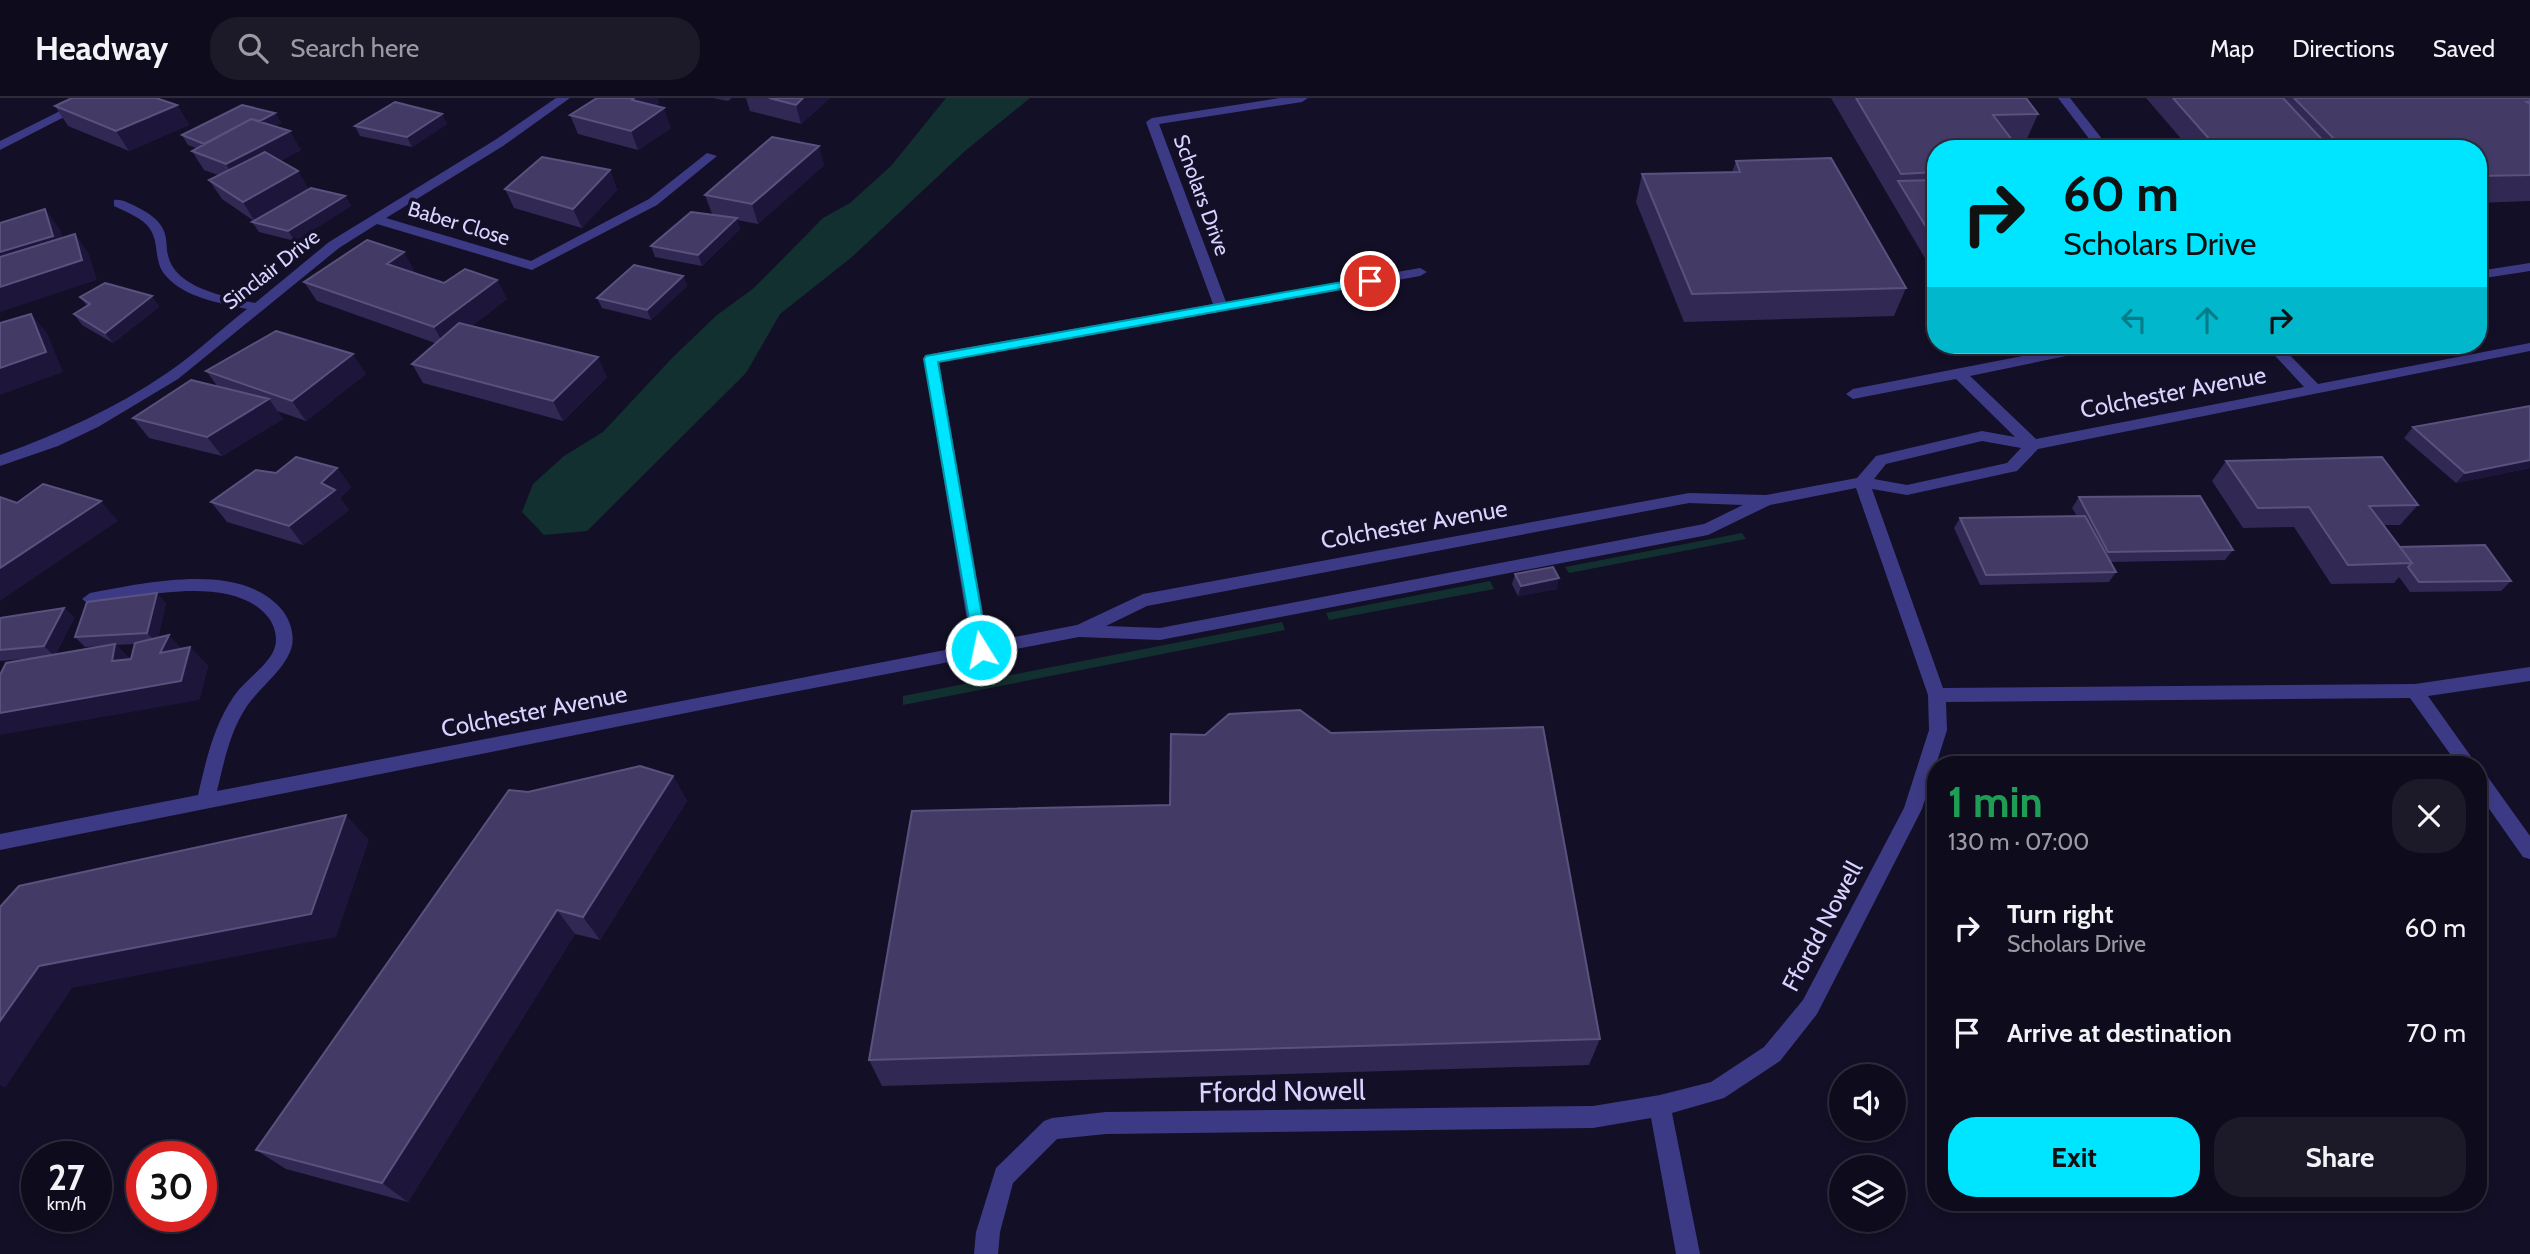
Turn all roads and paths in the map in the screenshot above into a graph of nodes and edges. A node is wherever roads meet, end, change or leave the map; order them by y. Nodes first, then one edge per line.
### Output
1 (96, 98) edge
2 (564, 98) edge
3 (1303, 98) edge
4 (2064, 98) edge
5 (2097, 140) edge
6 (0, 146) edge
7 (711, 156) dead end
8 (118, 203) dead end
9 (374, 219) junction
10 (2530, 268) edge
11 (1420, 272) dead end
12 (2487, 274) edge
13 (256, 307) junction
14 (1221, 307) junction
15 (2530, 346) edge
16 (2055, 354) edge
17 (2281, 354) edge
18 (1959, 373) junction
19 (2314, 388) junction
20 (1853, 394) dead end
21 (2033, 445) junction
22 (0, 461) edge
23 (1862, 482) junction
24 (1766, 500) junction
25 (90, 599) edge
26 (1079, 631) junction
27 (981, 650) junction
28 (2530, 674) edge
29 (2415, 691) junction
30 (1937, 695) junction
31 (1930, 756) edge
32 (2462, 756) edge
33 (1927, 765) edge
34 (2487, 791) edge
35 (206, 800) junction
36 (0, 842) edge
37 (2530, 851) edge
38 (1660, 1107) junction
39 (986, 1254) edge
40 (1688, 1254) edge

1 - 6 street
2 - 9 street, Sinclair Drive
3 - 14 street, Scholars Drive
4 - 5 street
7 - 9 street, Baber Close
8 - 13 street
9 - 13 street, Sinclair Drive
10 - 12 street
11 - 14 street
13 - 22 street, Sinclair Drive
14 - 27 street
15 - 19 street, Colchester Avenue
16 - 18 street
17 - 19 street
18 - 20 street
18 - 21 street
19 - 21 street, Colchester Avenue
21 - 23 street, Colchester Avenue
21 - 23 street, Colchester Avenue
23 - 24 street, Colchester Avenue
23 - 30 street, Ffordd Nowell
24 - 26 street, Colchester Avenue
24 - 26 street, Colchester Avenue
25 - 35 street
26 - 27 street, Colchester Avenue
27 - 35 street, Colchester Avenue
28 - 29 street
29 - 30 street
29 - 32 street
30 - 31 street, Ffordd Nowell
33 - 38 street, Ffordd Nowell
34 - 37 street
35 - 36 street, Colchester Avenue
38 - 39 street, Ffordd Nowell
38 - 40 street

